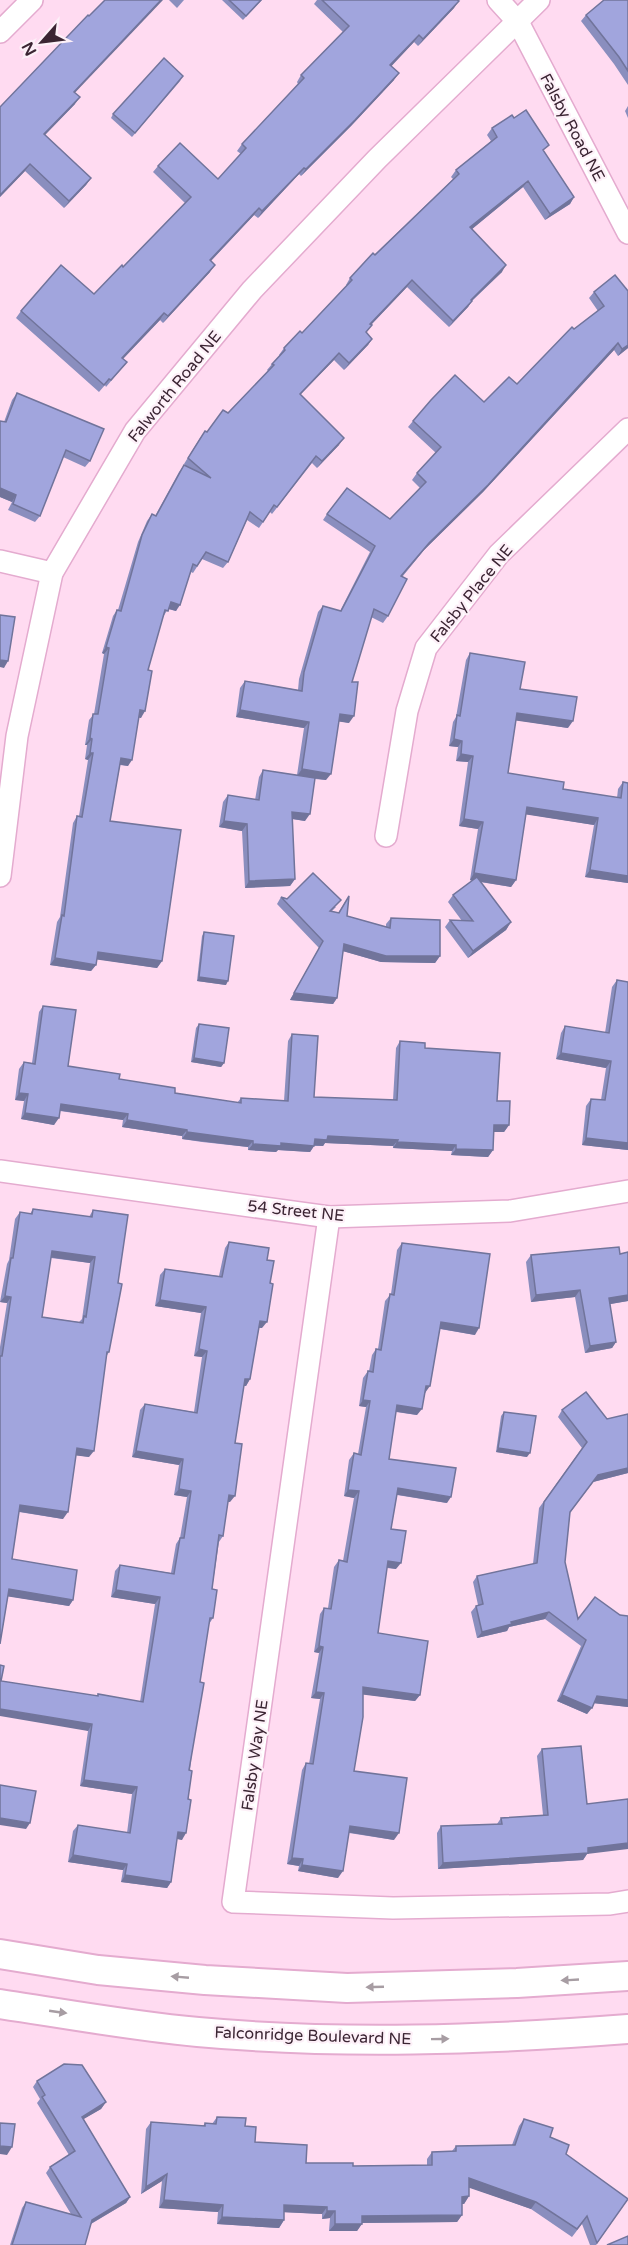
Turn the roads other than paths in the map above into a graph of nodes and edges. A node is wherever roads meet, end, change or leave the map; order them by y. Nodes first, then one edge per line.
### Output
1 (32, 0) edge
2 (498, 0) edge
3 (538, 0) edge
4 (518, 22) junction
5 (0, 32) edge
6 (628, 233) edge
7 (628, 429) edge
8 (0, 561) edge
9 (52, 573) junction
10 (386, 836) dead end
11 (0, 876) edge
12 (0, 1170) edge
13 (628, 1191) edge
14 (329, 1217) junction
15 (628, 1901) edge
16 (0, 1954) edge
17 (628, 1976) edge
18 (0, 2004) edge
19 (628, 2029) edge

1 - 5 street
2 - 4 street, Falsby Road NE
3 - 4 street, Falworth Road NE
4 - 6 street, Falsby Road NE
4 - 9 street, Falworth Road NE
7 - 10 street, Falsby Place NE
8 - 9 street
9 - 11 street, Falworth Road NE
12 - 14 street, 54 Street NE
13 - 14 street, 54 Street NE
14 - 15 street, Falsby Way NE
17 -> 16 main road
18 -> 19 main road, Falconridge Boulevard NE

